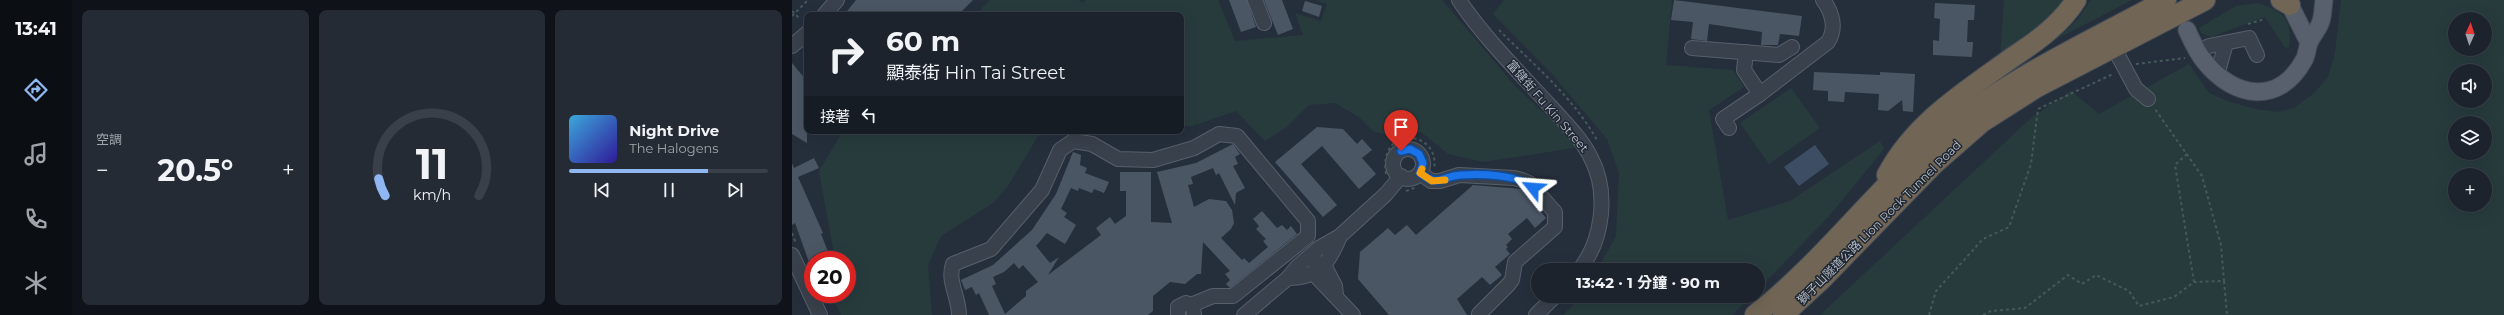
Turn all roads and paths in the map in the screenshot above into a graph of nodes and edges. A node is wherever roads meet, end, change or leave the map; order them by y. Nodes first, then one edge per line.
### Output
1 (808, 0) edge
2 (837, 0) edge
3 (1255, 0) edge
4 (1459, 0) edge
5 (2076, 0) edge
6 (2166, 0) edge
7 (2205, 0) edge
8 (2324, 0) edge
9 (2287, 2) edge
10 (1828, 5) edge
11 (792, 11) edge
12 (827, 12) edge
13 (795, 14) junction
14 (792, 16) edge
15 (799, 18) dead end
16 (1264, 23) dead end
17 (2187, 30) dead end
18 (804, 35) edge
19 (2226, 43) junction
20 (2309, 43) junction
21 (792, 46) edge
22 (1792, 47) dead end
23 (1692, 48) dead end
24 (2114, 48) junction
25 (1746, 52) junction
26 (2192, 55) junction
27 (2257, 55) dead end
28 (2125, 68) junction
29 (2217, 75) junction
30 (1760, 94) junction
31 (2148, 99) joint
32 (1729, 128) dead end
33 (2187, 154) junction
34 (1420, 173) junction
35 (1401, 176) junction
36 (1874, 199) junction
37 (1340, 236) junction
38 (792, 255) edge
39 (1302, 262) junction
40 (1583, 263) edge
41 (1319, 270) junction
42 (1288, 278) junction
43 (2224, 281) junction
44 (2194, 282) junction
45 (1548, 303) edge
46 (1194, 312) edge
47 (820, 315) edge
48 (959, 315) edge
49 (1178, 315) edge
50 (1244, 315) edge
51 (1353, 315) edge
52 (1476, 315) edge
53 (1536, 315) edge
54 (1755, 315) edge
55 (1782, 315) edge
56 (1929, 315) edge
57 (1983, 315) edge
58 (2227, 315) edge

1 - 13 path
2 - 12 street
3 - 16 street
4 - 40 street, 富健街 Fu Kin Street
5 - 36 highway
6 - 36 highway, 獅子山隧道公路 Lion Rock Tunnel Road
7 - 24 highway, 獅子山隧道公路 Lion Rock Tunnel Road
8 - 20 main road
9 - 20 main road
10 - 30 street
11 - 13 path
13 - 14 path
13 - 15 path
17 - 26 main road
18 - 21 street
19 - 26 street
19 - 27 street
19 - 29 street
20 - 29 main road
22 - 25 street
23 - 25 street
24 - 28 street
24 - 55 highway, 獅子山隧道公路 Lion Rock Tunnel Road
25 - 30 street
26 - 28 path
26 - 29 main road
28 - 31 street
28 - 56 path
30 - 32 street
31 - 33 path
33 - 43 path
33 - 44 path
34 - 35 street
34 - 35 street
34 - 52 street
35 - 37 street
36 - 54 highway, 獅子山隧道公路 Lion Rock Tunnel Road
37 - 39 street
37 - 41 street
38 - 47 street
39 - 41 street
39 - 42 street
41 - 42 street
41 - 51 street
42 - 50 street
43 - 44 path
43 - 58 path
44 - 57 path
45 - 53 street
46 - 48 street
46 - 49 street

